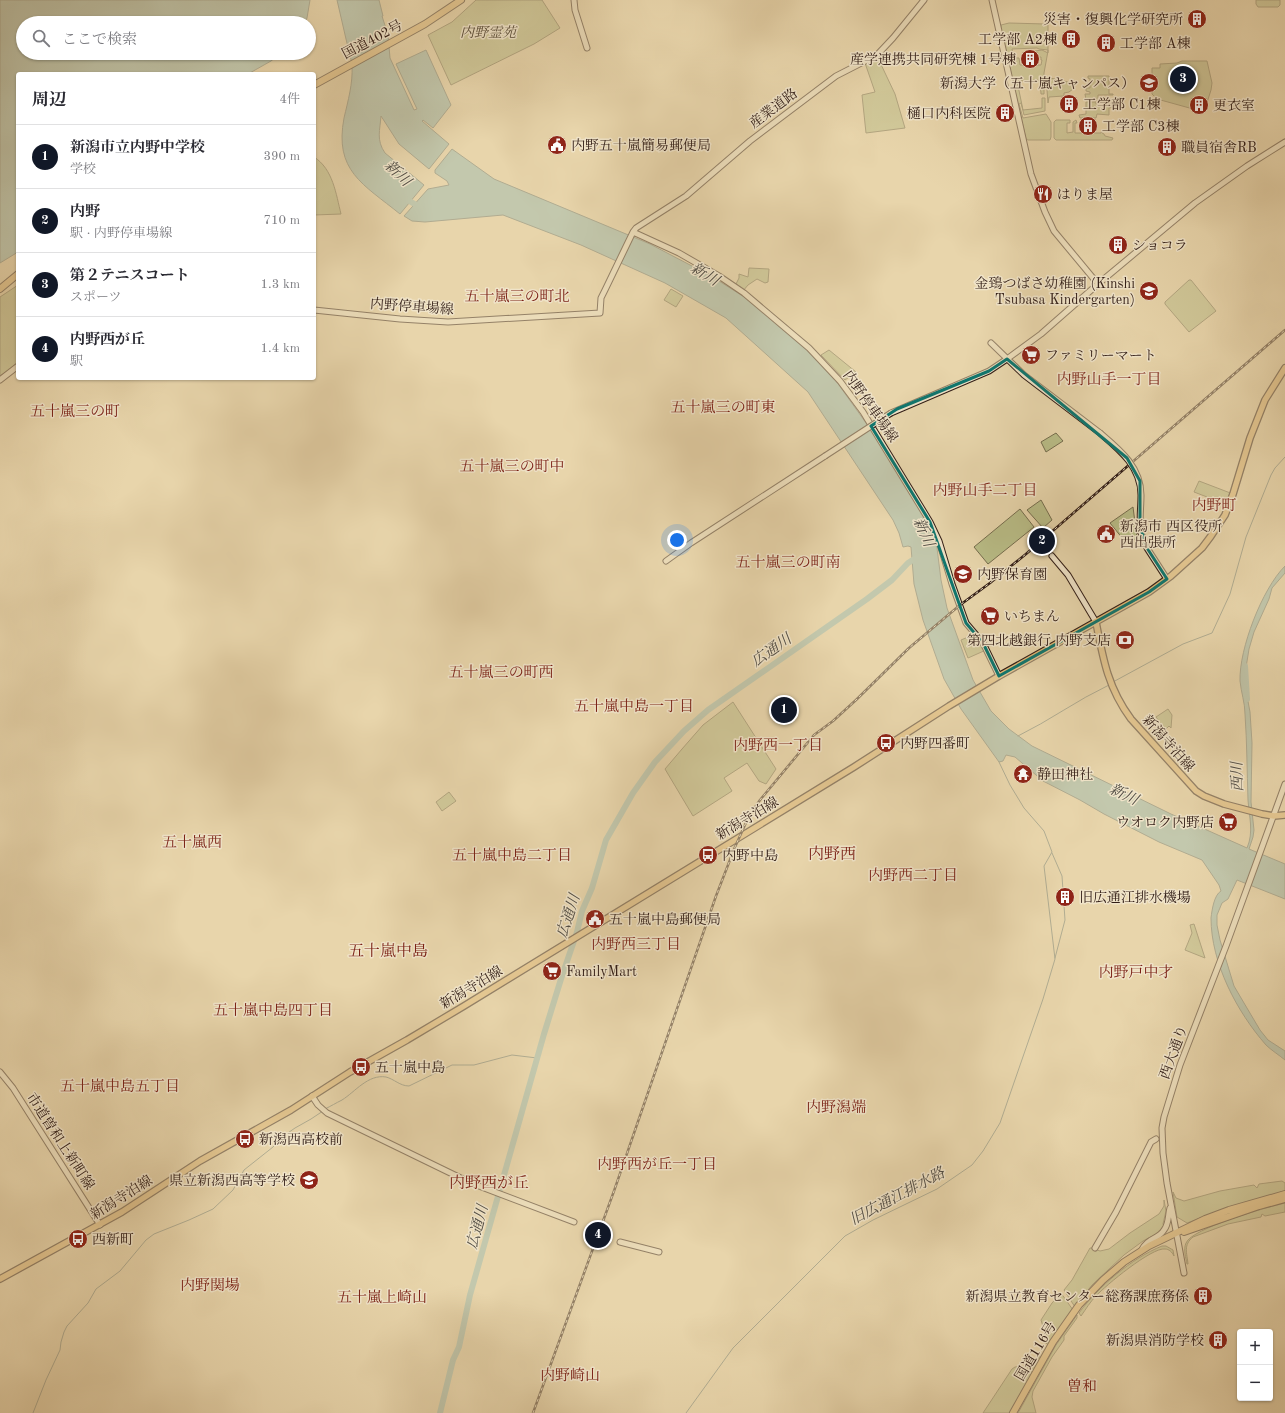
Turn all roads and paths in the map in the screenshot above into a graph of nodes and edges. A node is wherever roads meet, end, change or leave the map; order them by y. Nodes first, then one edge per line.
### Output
1 (461, 0) edge
2 (574, 0) edge
3 (924, 0) edge
4 (992, 0) edge
5 (586, 48) dead end
6 (316, 84) edge
7 (1285, 142) edge
8 (632, 233) junction
9 (16, 276) edge
10 (1098, 284) junction
11 (0, 289) edge
12 (316, 310) edge
13 (992, 343) dead end
14 (1007, 360) junction
15 (16, 368) edge
16 (1285, 368) edge
17 (0, 380) edge
18 (1052, 556) dead end
19 (666, 562) dead end
20 (1167, 579) junction
21 (1096, 622) junction
22 (999, 676) junction
23 (1285, 784) edge
24 (1285, 815) edge
25 (1274, 816) junction
26 (0, 1072) edge
27 (312, 1096) junction
28 (1156, 1139) dead end
29 (1285, 1194) edge
30 (1285, 1199) edge
31 (1171, 1206) junction
32 (1230, 1213) junction
33 (574, 1222) dead end
34 (100, 1224) junction
35 (1176, 1234) junction
36 (620, 1242) dead end
37 (1095, 1248) dead end
38 (1141, 1251) junction
39 (659, 1252) dead end
40 (1184, 1273) dead end
41 (0, 1279) edge
42 (1013, 1413) edge

1 - 6 highway, 国道402号
2 - 5 street
3 - 8 street, 産業道路
4 - 10 street
7 - 10 street
8 - 12 street, 内野停車場線
8 - 22 street, 内野停車場線
9 - 11 highway
10 - 14 street
13 - 14 street
14 - 19 street, bridge
14 - 20 street, bridge
15 - 17 street
16 - 20 main road
18 - 21 street
20 - 21 main road
21 - 22 main road
21 - 25 main road, 新潟寺泊線
22 - 27 main road, 新潟寺泊線
23 - 25 street
24 - 25 main road, 新潟寺泊線
25 - 31 street, 西大通り
26 - 34 street, 市道曽和上新町線
27 - 33 street
27 - 34 main road, 新潟寺泊線
28 - 37 street
29 - 32 highway
30 - 32 highway
31 - 35 street, 西大通り
31 - 38 street
32 - 35 highway, 国道116号
34 - 41 main road, 新潟寺泊線
35 - 38 highway, 国道116号
35 - 40 street, 西大通り
36 - 39 street
38 - 42 highway, 国道116号

